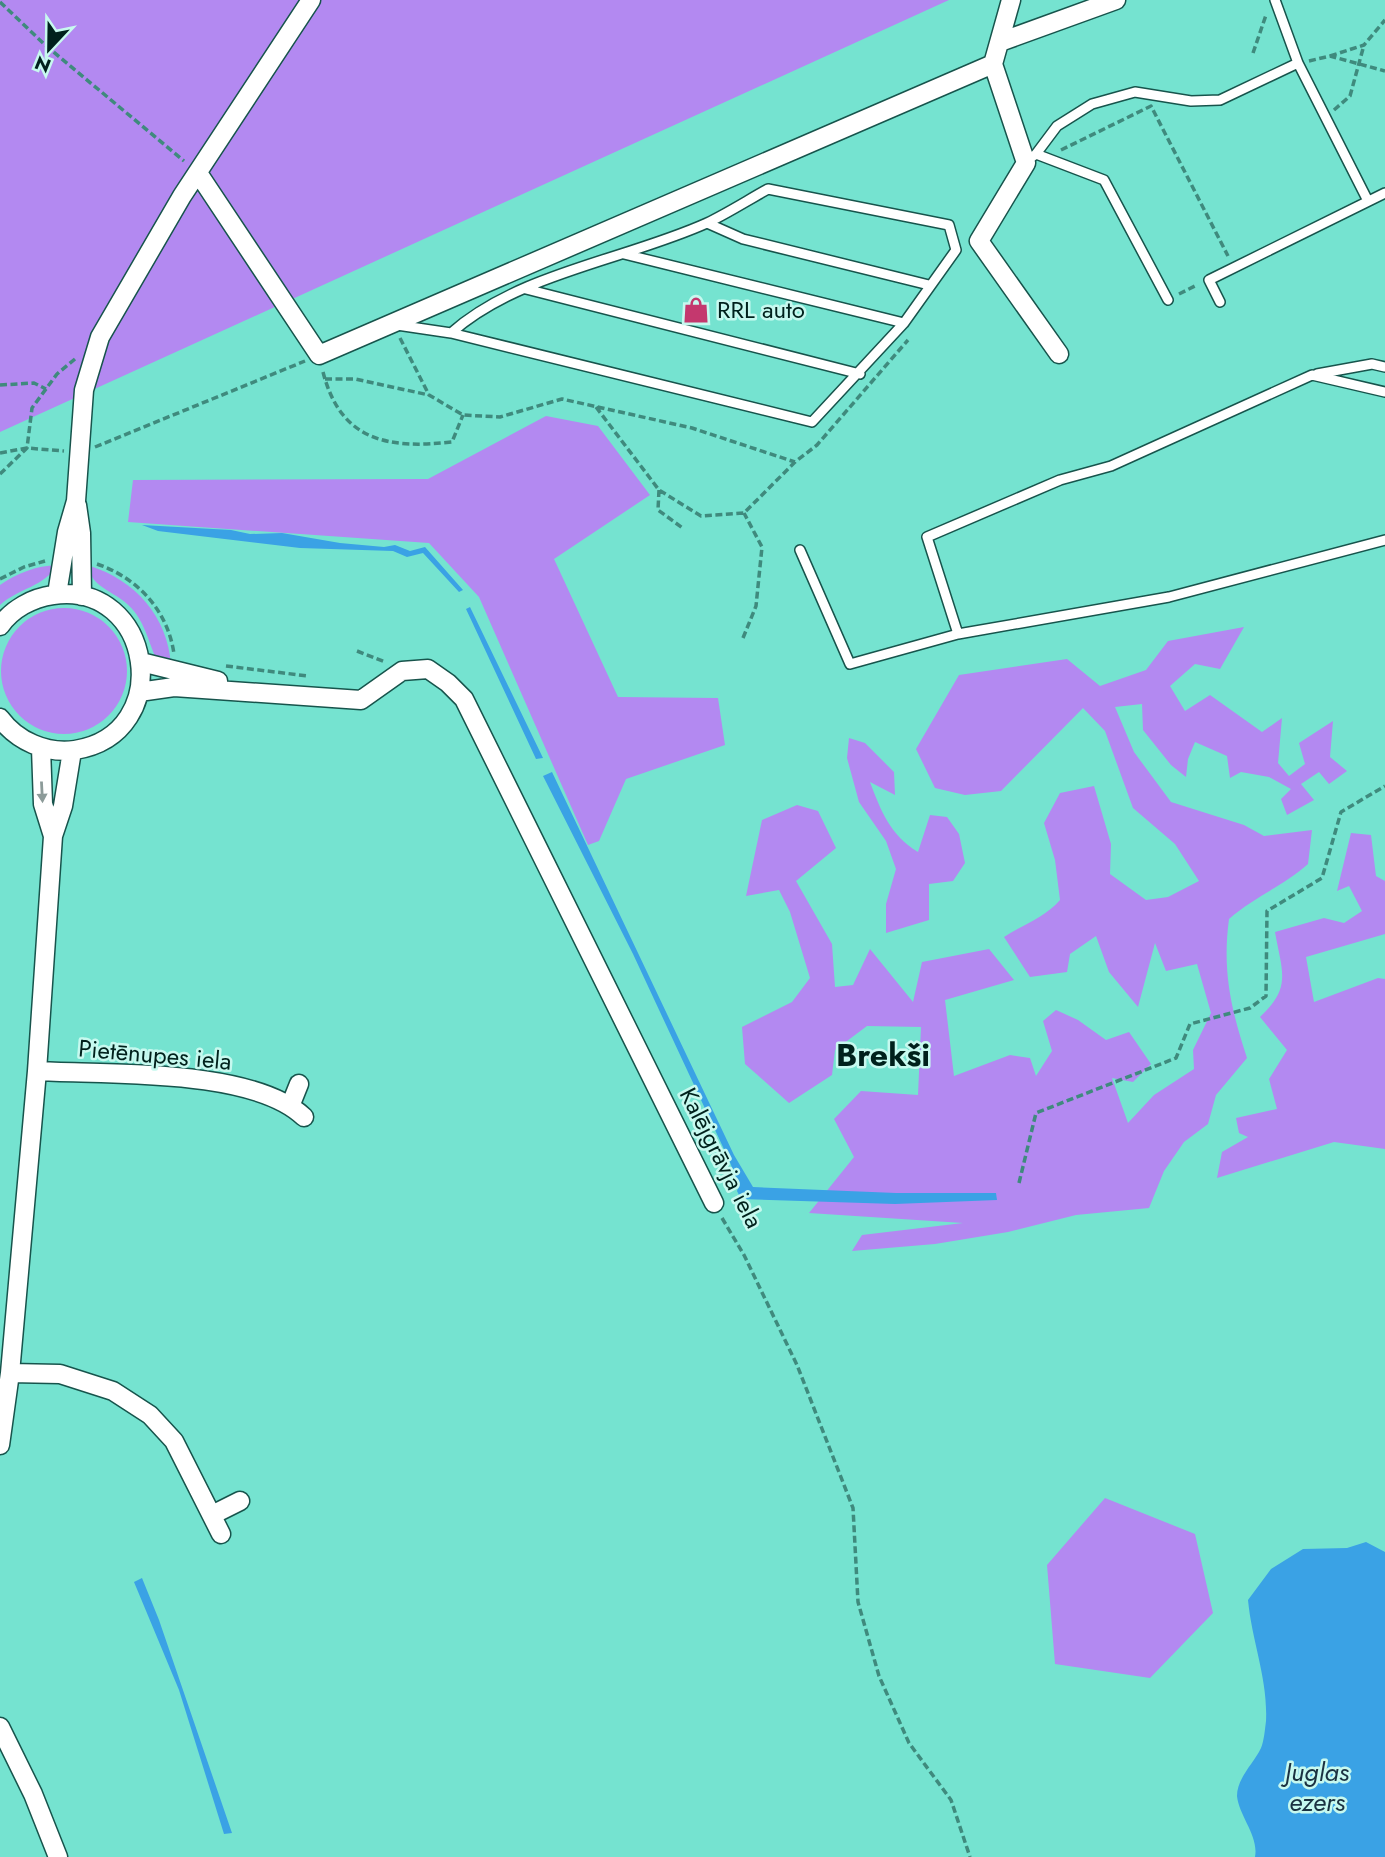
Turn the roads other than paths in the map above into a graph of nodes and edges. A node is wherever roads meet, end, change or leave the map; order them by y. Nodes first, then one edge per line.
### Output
1 (311, 0) edge
2 (1011, 0) edge
3 (1116, 0) edge
4 (1275, 0) edge
5 (1000, 42) junction
6 (1298, 63) junction
7 (993, 64) junction
8 (1031, 158) junction
9 (198, 173) junction
10 (1385, 193) edge
11 (1368, 201) junction
12 (707, 223) junction
13 (622, 254) junction
14 (929, 285) junction
15 (526, 289) junction
16 (1168, 300) road end
17 (1220, 302) dead end
18 (904, 323) junction
19 (394, 325) junction
20 (451, 333) junction
21 (1059, 354) dead end
22 (1385, 367) edge
23 (860, 374) junction
24 (1312, 375) junction
25 (1385, 392) edge
26 (76, 501) junction
27 (1385, 540) edge
28 (800, 550) dead end
29 (57, 594) junction
30 (82, 596) junction
31 (0, 626) edge
32 (958, 634) junction
33 (141, 662) junction
34 (139, 692) junction
35 (262, 692) junction
36 (0, 718) edge
37 (41, 748) junction
38 (72, 751) junction
39 (53, 836) junction
40 (37, 1071) junction
41 (299, 1084) dead end
42 (715, 1203) road end
43 (10, 1373) junction
44 (0, 1445) edge
45 (240, 1501) dead end
46 (214, 1514) junction
47 (221, 1534) dead end
48 (0, 1727) edge
49 (58, 1857) edge

1 - 9 street
2 - 5 street
3 - 5 street
4 - 6 lane
5 - 7 street
6 - 8 lane
6 - 11 lane
7 - 8 street
7 - 19 street
8 - 16 lane
8 - 21 street
9 - 19 street
9 - 26 street
10 - 11 lane
11 - 17 lane
12 - 13 lane
12 - 14 lane
12 - 14 lane
13 - 15 lane
13 - 18 lane
14 - 18 lane
15 - 20 lane
15 - 23 lane
18 - 23 lane
19 - 20 lane
20 - 23 lane
22 - 24 lane
24 - 25 lane
24 - 32 lane
26 - 29 street
26 - 30 street
27 - 32 lane
28 - 32 lane
29 - 30 street
29 - 31 street
30 - 33 street
33 - 34 street
33 - 35 street
34 - 35 street
34 - 38 street
35 - 42 street, Kalējgrāvja iela
36 - 37 street
37 - 38 street
37 -> 39 street
38 - 39 street
39 - 40 street
40 - 41 street, Pietēnupes iela
40 - 43 street
43 - 44 street
43 - 46 street
45 - 46 street
46 - 47 street
48 - 49 street

